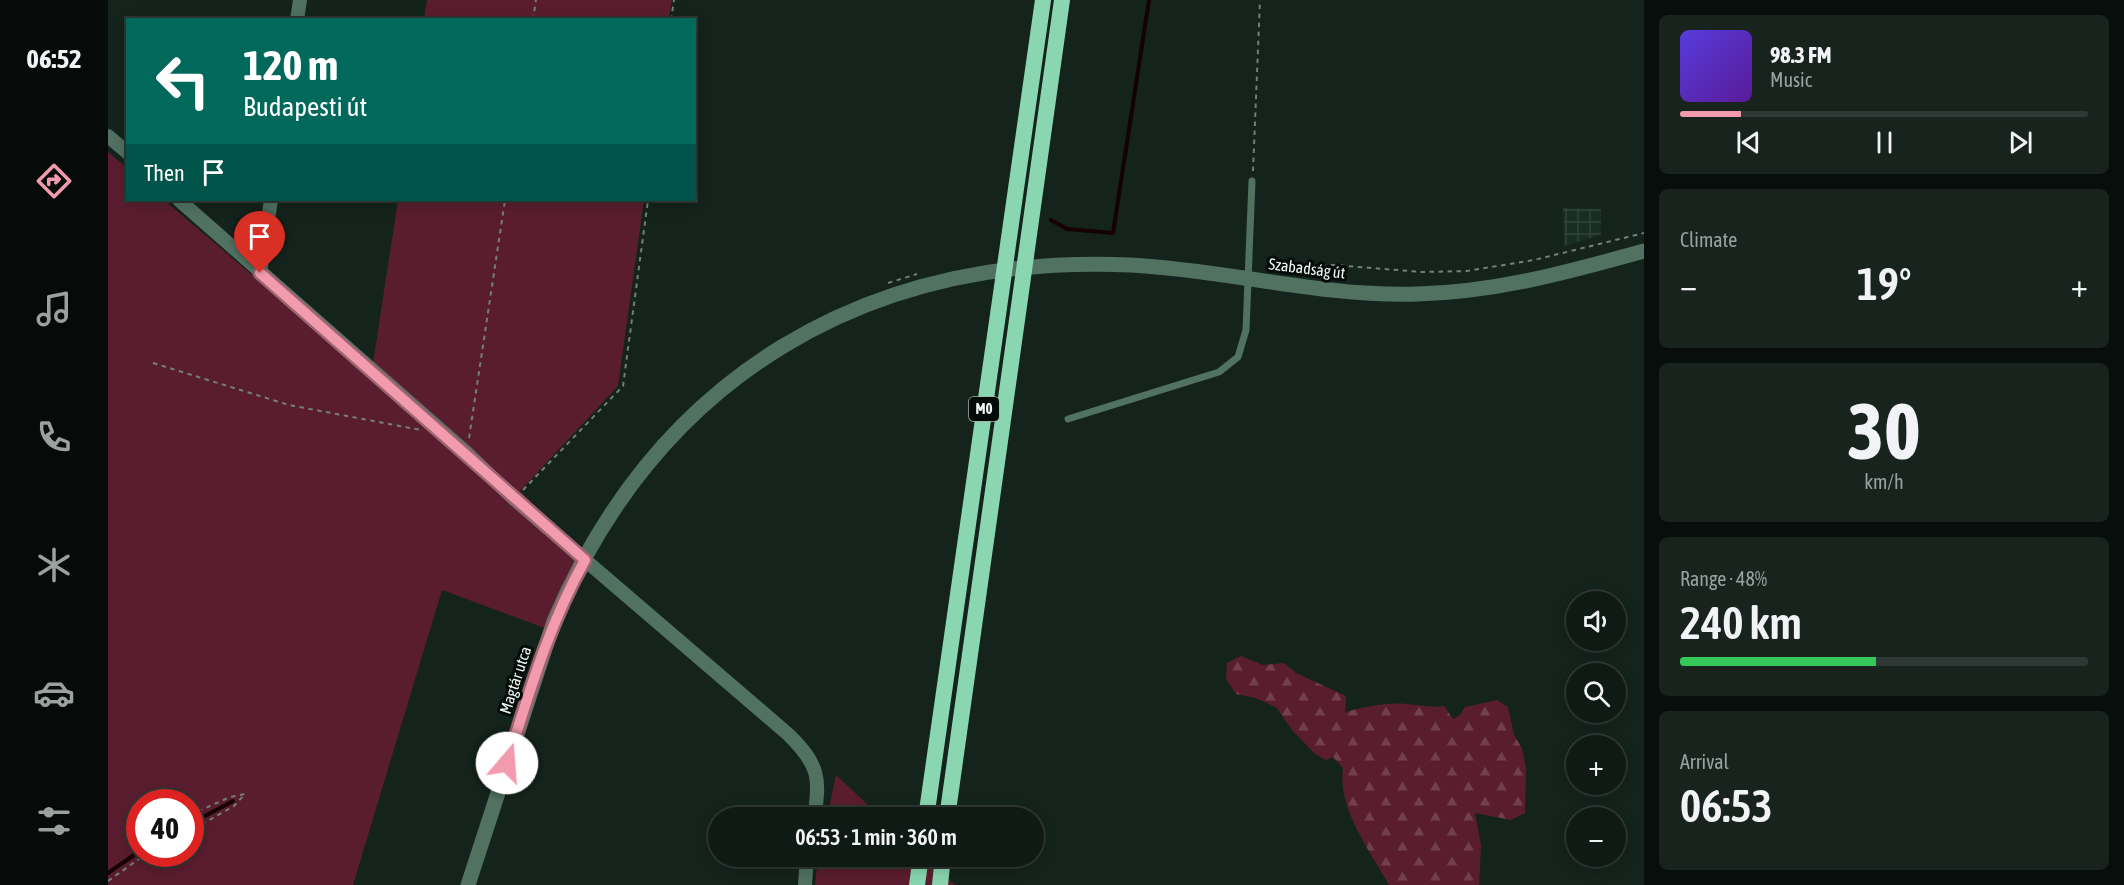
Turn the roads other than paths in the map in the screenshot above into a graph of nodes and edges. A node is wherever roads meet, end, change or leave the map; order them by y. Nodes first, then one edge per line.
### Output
1 (300, 0) edge
2 (1043, 0) edge
3 (1062, 0) edge
4 (297, 18) edge
5 (108, 136) edge
6 (126, 151) edge
7 (1252, 181) road end
8 (180, 201) edge
9 (271, 201) edge
10 (1644, 251) edge
11 (260, 273) junction
12 (962, 276) joint
13 (1246, 279) junction
14 (1068, 419) dead end
15 (585, 560) junction
16 (815, 807) edge
17 (928, 807) edge
18 (949, 807) edge
19 (806, 867) edge
20 (919, 867) edge
21 (942, 867) edge
22 (468, 885) edge
23 (805, 885) edge
24 (916, 885) edge
25 (940, 885) edge

1 - 4 street
2 - 17 highway, M0
3 - 18 highway, M0
5 - 6 street
7 - 13 lane
8 - 11 street
9 - 11 street
10 - 13 street, Szabadság út
11 - 15 street
12 - 13 street, Szabadság út
12 - 15 street, Magtár utca
13 - 14 lane
15 - 16 street
15 - 22 street, Magtár utca
19 - 23 street
20 - 24 highway
21 - 25 highway

